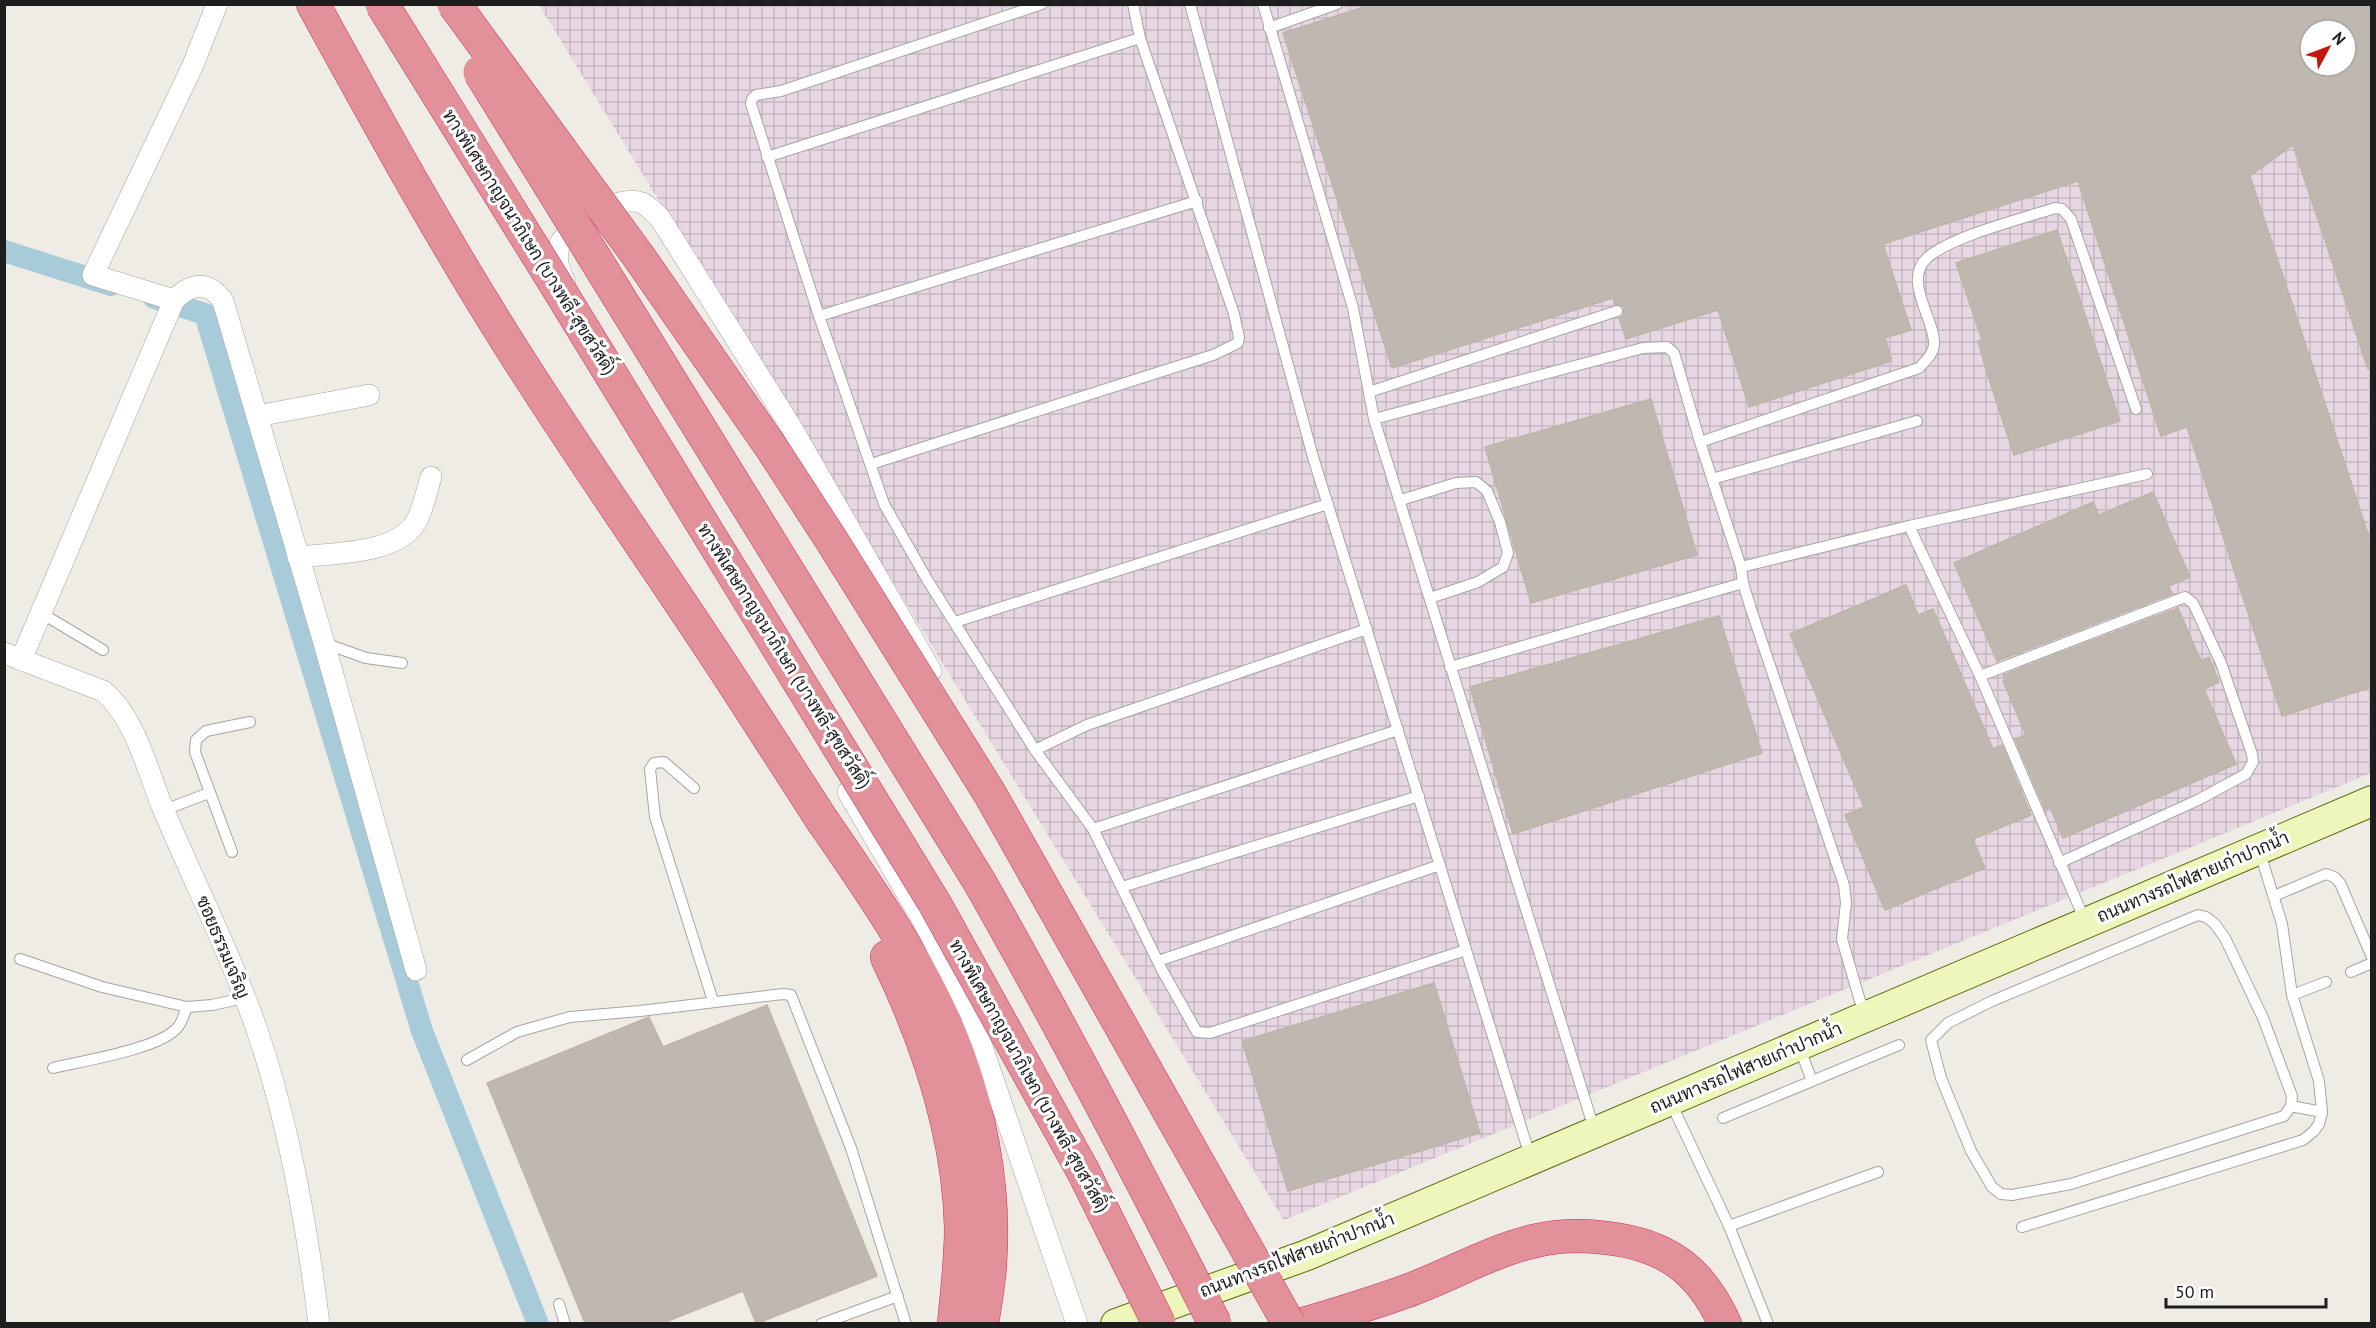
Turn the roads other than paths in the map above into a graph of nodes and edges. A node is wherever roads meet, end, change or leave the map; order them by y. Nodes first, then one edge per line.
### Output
1 (217, 4) edge
2 (313, 4) edge
3 (382, 4) edge
4 (438, 4) edge
5 (454, 4) edge
6 (1042, 4) edge
7 (1133, 4) edge
8 (1190, 4) edge
9 (1263, 4) edge
10 (1337, 4) edge
11 (1269, 28) junction
12 (1140, 38) junction
13 (767, 157) junction
14 (1197, 201) junction
15 (173, 303) junction
16 (1617, 311) dead end
17 (819, 316) junction
18 (1369, 392) junction
19 (369, 394) dead end
20 (2136, 409) dead end
21 (257, 416) junction
22 (1374, 419) junction
23 (1917, 421) dead end
24 (1700, 442) junction
25 (871, 464) junction
26 (2147, 474) dead end
27 (431, 477) dead end
28 (1712, 479) junction
29 (1401, 500) junction
30 (1328, 504) junction
31 (1909, 526) junction
32 (298, 557) junction
33 (1741, 567) junction
34 (1743, 583) junction
35 (1430, 598) junction
36 (41, 613) junction
37 (955, 622) junction
38 (1367, 629) junction
39 (324, 643) junction
40 (103, 650) dead end
41 (13, 656) edge
42 (402, 663) dead end
43 (1450, 667) junction
44 (1980, 676) junction
45 (250, 722) dead end
46 (1398, 730) junction
47 (1035, 750) junction
48 (694, 788) dead end
49 (209, 793) junction
50 (1419, 796) junction
51 (2372, 801) edge
52 (812, 804) junction
53 (164, 810) junction
54 (1093, 829) junction
55 (2258, 850) junction
56 (232, 852) dead end
57 (2059, 863) junction
58 (1440, 864) junction
59 (1122, 887) junction
60 (2274, 896) junction
61 (2086, 923) junction
62 (1466, 950) junction
63 (2372, 957) edge
64 (20, 959) dead end
65 (1158, 961) junction
66 (2372, 963) edge
67 (416, 970) dead end
68 (2351, 972) dead end
69 (2326, 982) dead end
70 (2292, 994) junction
71 (244, 998) junction
72 (713, 1001) junction
73 (187, 1007) junction
74 (1868, 1016) junction
75 (1799, 1045) junction
76 (1899, 1045) dead end
77 (467, 1060) dead end
78 (53, 1068) dead end
79 (1812, 1081) junction
80 (1670, 1100) junction
81 (2291, 1106) junction
82 (2322, 1112) junction
83 (1723, 1118) dead end
84 (1595, 1132) junction
85 (1532, 1159) junction
86 (1878, 1172) dead end
87 (1729, 1226) junction
88 (2022, 1227) dead end
89 (1270, 1268) junction
90 (898, 1296) junction
91 (559, 1304) dead end
92 (319, 1323) edge
93 (565, 1323) edge
94 (821, 1323) edge
95 (906, 1323) edge
96 (954, 1323) edge
97 (982, 1323) edge
98 (1077, 1323) edge
99 (1116, 1323) edge
100 (1160, 1323) edge
101 (1215, 1323) edge
102 (1289, 1323) edge
103 (1304, 1323) edge
104 (1725, 1323) edge
105 (1768, 1323) edge

1 - 15 street
2 - 52 highway
3 - 100 highway, ทางพิเศษกาญจนาภิเษก (บางพลี-สุขสวัสดิ์), bridge
4 - 101 highway, bridge
5 - 102 highway, bridge
6 - 13 lane
7 - 12 lane
8 - 30 lane
9 - 11 lane
10 - 11 lane
11 - 18 lane
12 - 13 lane
12 - 14 lane
13 - 17 lane
14 - 17 lane
14 - 25 lane
15 - 21 street
15 - 36 street
16 - 18 lane
17 - 25 lane
18 - 22 lane
19 - 21 street
20 - 24 lane
21 - 32 street
22 - 24 lane
22 - 29 lane
23 - 28 lane
24 - 28 lane
25 - 37 lane
26 - 31 lane
27 - 32 street
28 - 33 lane
29 - 35 lane
29 - 35 lane
30 - 37 lane
30 - 38 lane
31 - 33 lane
31 - 44 lane
32 - 39 street
33 - 34 lane
34 - 43 lane
34 - 74 lane
35 - 43 lane
36 - 40 lane
36 - 41 street
37 - 47 lane
38 - 46 lane
38 - 47 lane
39 - 42 lane
39 - 67 street
41 - 53 street, ซอยธรรมเจริญ
43 - 84 lane
44 - 57 lane
44 - 57 lane
45 - 49 lane
46 - 50 lane
46 - 54 lane
47 - 54 lane
48 - 72 lane
49 - 53 lane
49 - 56 lane
50 - 58 lane
50 - 59 lane
51 - 55 main road, ถนนทางรถไฟสายเก่าปากน้ำ
52 - 96 highway
52 - 97 highway
53 - 71 street, ซอยธรรมเจริญ
54 - 59 lane
55 - 60 lane
55 - 61 main road, ถนนทางรถไฟสายเก่าปากน้ำ
57 - 61 lane
58 - 62 lane
58 - 65 lane
59 - 65 lane
60 - 63 lane
60 - 70 lane
61 - 74 main road, ถนนทางรถไฟสายเก่าปากน้ำ
62 - 65 lane
62 - 85 lane
64 - 73 lane
66 - 68 lane
69 - 70 lane
70 - 82 lane
71 - 73 lane
71 - 92 street, ซอยธรรมเจริญ
72 - 77 lane
72 - 90 lane
73 - 78 lane
74 - 75 main road, ถนนทางรถไฟสายเก่าปากน้ำ
75 - 79 lane
75 - 80 main road, ถนนทางรถไฟสายเก่าปากน้ำ
76 - 79 lane
79 - 83 lane
80 - 84 main road, ถนนทางรถไฟสายเก่าปากน้ำ
80 - 87 lane
81 - 81 lane
81 - 82 lane
82 - 88 lane
84 - 85 main road, ถนนทางรถไฟสายเก่าปากน้ำ
85 - 89 main road, ถนนทางรถไฟสายเก่าปากน้ำ
86 - 87 lane
87 - 105 lane
89 - 98 street
89 - 99 main road, ถนนทางรถไฟสายเก่าปากน้ำ
90 - 94 lane
90 - 95 lane
91 - 93 lane
103 - 104 highway

